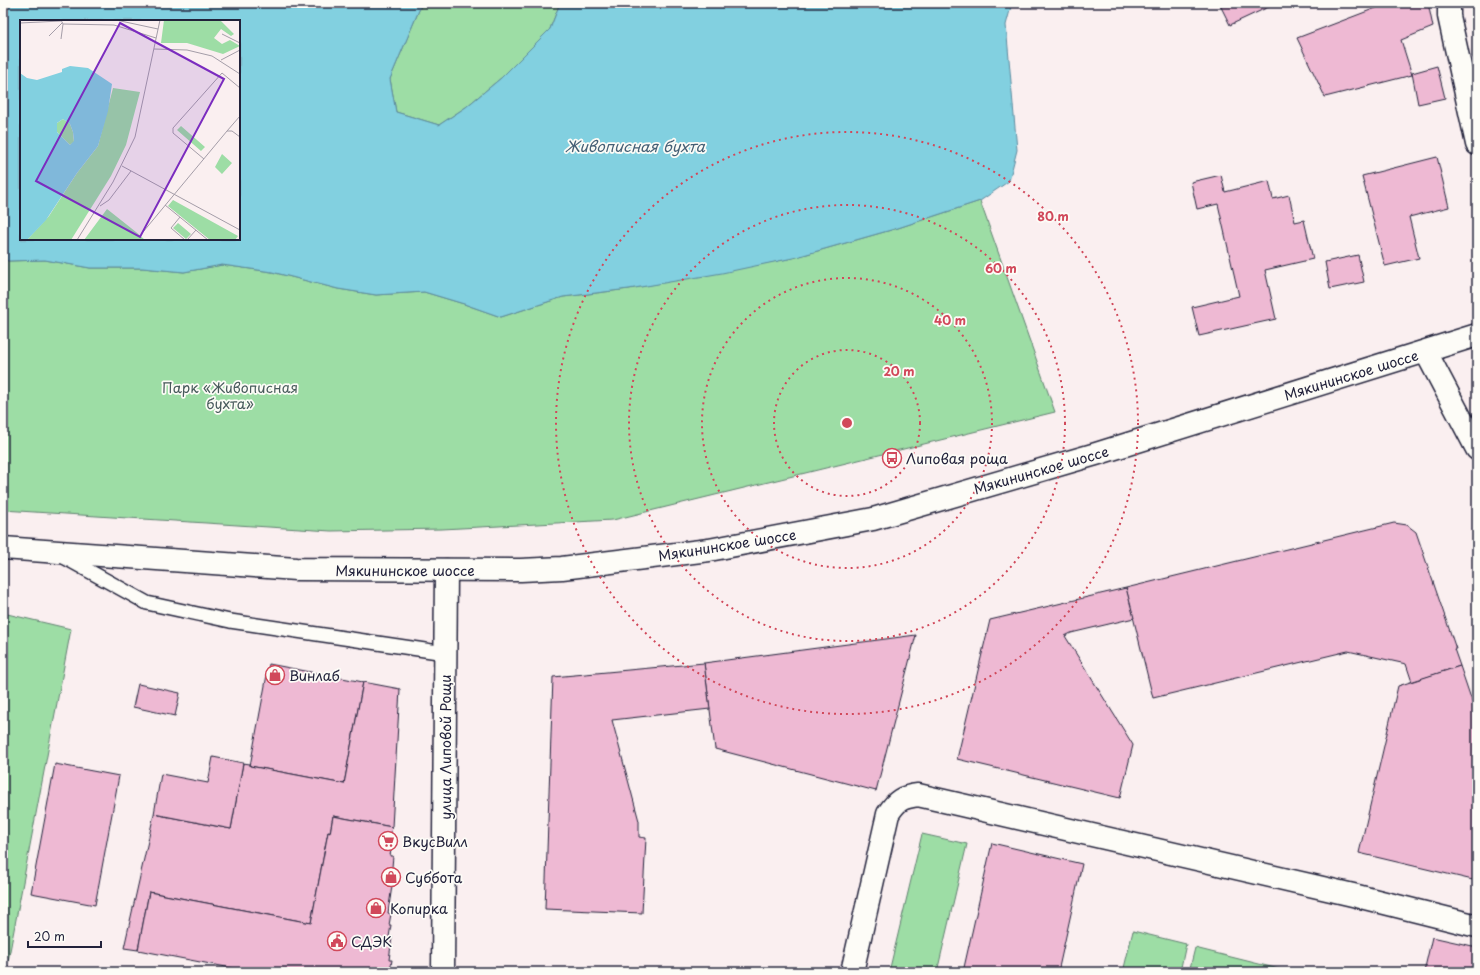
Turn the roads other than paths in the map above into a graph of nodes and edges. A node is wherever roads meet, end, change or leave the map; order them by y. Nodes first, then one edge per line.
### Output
1 (1449, 3) edge
2 (1477, 144) edge
3 (1477, 336) edge
4 (1426, 352) junction
5 (1477, 449) edge
6 (3, 548) edge
7 (53, 551) junction
8 (446, 570) junction
9 (445, 653) junction
10 (1477, 926) edge
11 (443, 972) edge
12 (852, 972) edge

1 - 2 street
3 - 4 street, Мякининское шоссе
4 - 5 street
4 - 8 street, Мякининское шоссе
6 - 7 street, Мякининское шоссе
7 - 8 street, Мякининское шоссе
7 - 9 lane
8 - 9 street, улица Липовой Рощи
9 - 11 street, улица Липовой Рощи
10 - 12 street

